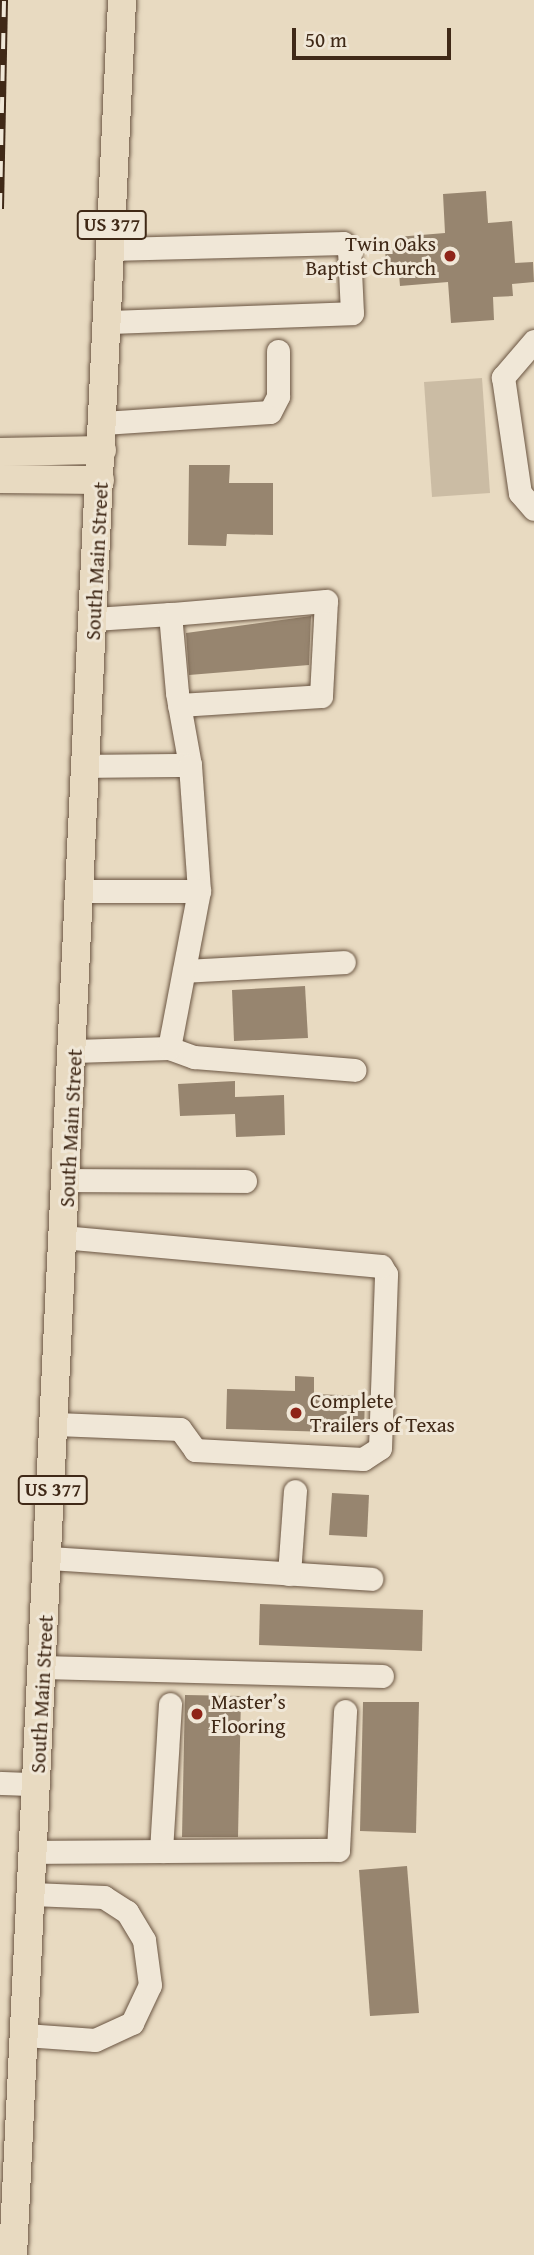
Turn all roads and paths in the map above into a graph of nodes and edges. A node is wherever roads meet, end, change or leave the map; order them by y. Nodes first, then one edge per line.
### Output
1 (122, 0) edge
2 (111, 249) junction
3 (108, 322) junction
4 (534, 341) edge
5 (278, 351) dead end
6 (102, 436) junction
7 (0, 452) edge
8 (0, 479) edge
9 (100, 480) junction
10 (534, 509) edge
11 (170, 614) junction
12 (94, 619) junction
13 (179, 705) junction
14 (190, 765) junction
15 (87, 766) junction
16 (82, 891) junction
17 (199, 891) junction
18 (344, 962) dead end
19 (184, 971) junction
20 (169, 1048) junction
21 (74, 1051) junction
22 (354, 1070) dead end
23 (68, 1180) junction
24 (244, 1181) dead end
25 (65, 1237) junction
26 (56, 1424) junction
27 (295, 1491) dead end
28 (49, 1558) junction
29 (289, 1574) junction
30 (371, 1579) dead end
31 (44, 1667) junction
32 (382, 1676) dead end
33 (170, 1704) dead end
34 (345, 1711) dead end
35 (0, 1783) edge
36 (38, 1784) junction
37 (161, 1851) junction
38 (34, 1852) junction
39 (32, 1894) junction
40 (25, 2035) junction
41 (13, 2255) edge

1 - 2 main road, South Main Street / US 377
2 - 3 main road, South Main Street / US 377
2 - 3 lane
3 - 6 main road, South Main Street / US 377
4 - 10 lane
5 - 6 lane
6 - 7 main road
6 - 9 main road, South Main Street / US 377
8 - 9 main road
9 - 12 main road, South Main Street / US 377
11 - 12 lane
11 - 13 lane
11 - 13 lane
12 - 15 main road, South Main Street / US 377
13 - 14 lane
14 - 15 lane
14 - 17 lane
15 - 16 main road, South Main Street / US 377
16 - 17 lane
16 - 21 main road, South Main Street / US 377
17 - 19 lane
18 - 19 lane
19 - 20 lane
20 - 21 lane
20 - 22 lane
21 - 23 main road, South Main Street / US 377
23 - 24 lane
23 - 25 main road, South Main Street / US 377
25 - 26 main road, South Main Street / US 377
25 - 26 lane
26 - 28 main road, South Main Street / US 377
27 - 29 lane
28 - 29 lane
28 - 31 main road, South Main Street / US 377
29 - 30 lane
31 - 32 lane
31 - 36 main road, South Main Street / US 377
33 - 37 lane
34 - 37 lane
35 - 36 lane
36 - 38 main road, South Main Street / US 377
37 - 38 lane
38 - 39 main road, South Main Street / US 377
39 - 40 main road, South Main Street / US 377
39 - 40 lane
40 - 41 main road, South Main Street / US 377

